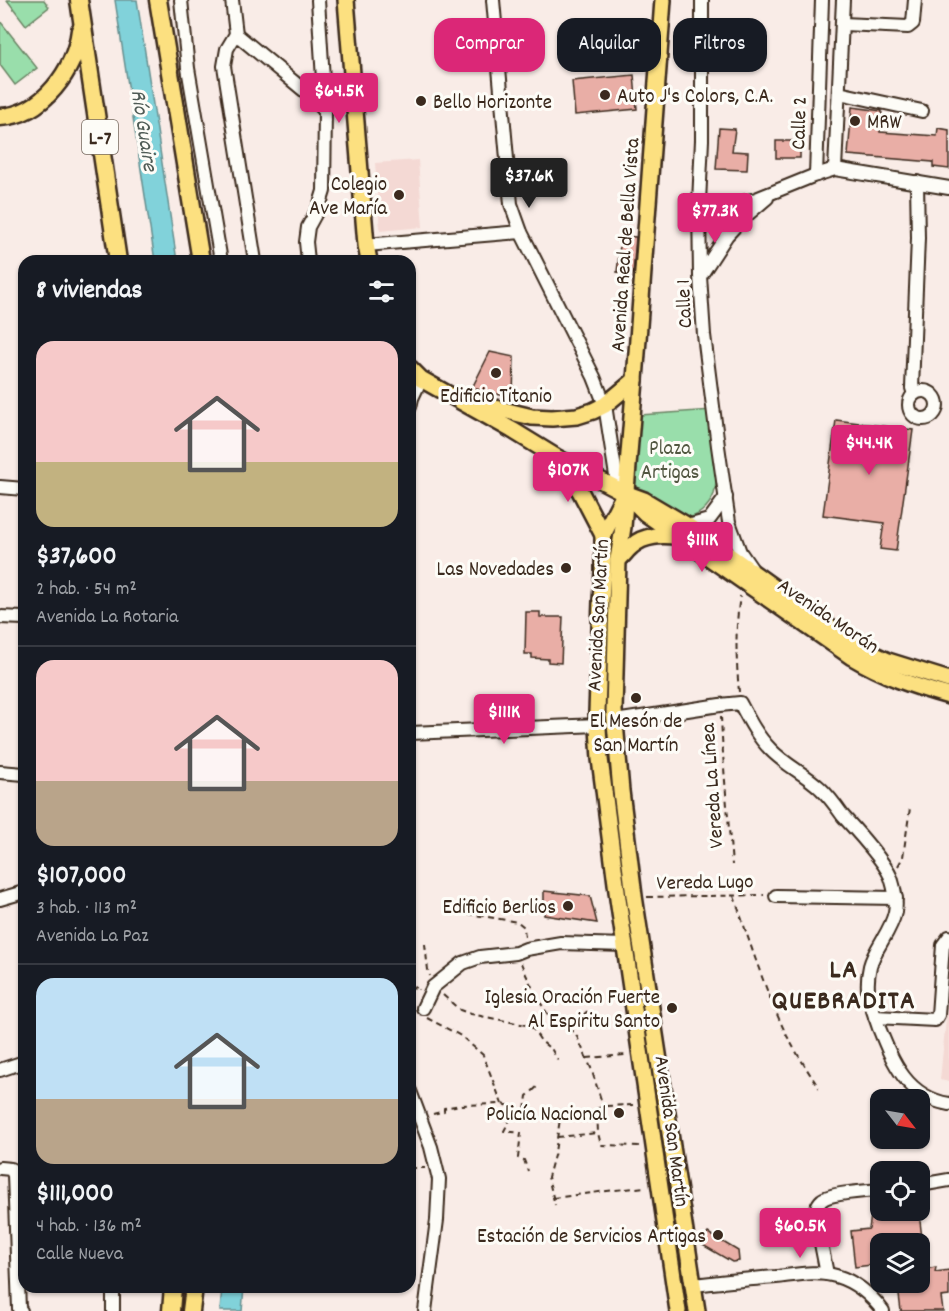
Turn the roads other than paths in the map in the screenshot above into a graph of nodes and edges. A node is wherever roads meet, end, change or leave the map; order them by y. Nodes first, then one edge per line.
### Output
1 (158, 0) edge
2 (181, 0) edge
3 (232, 0) edge
4 (318, 0) edge
5 (346, 0) edge
6 (493, 0) edge
7 (663, 0) edge
8 (702, 0) edge
9 (822, 0) edge
10 (843, 0) edge
11 (915, 0) edge
12 (80, 7) edge
13 (843, 24) junction
14 (236, 34) junction
15 (839, 93) junction
16 (325, 111) junction
17 (922, 111) dead end
18 (0, 117) edge
19 (835, 169) junction
20 (814, 175) junction
21 (917, 183) junction
22 (949, 188) edge
23 (699, 212) junction
24 (521, 232) junction
25 (366, 245) junction
26 (117, 255) edge
27 (200, 255) edge
28 (220, 255) edge
29 (254, 255) edge
30 (307, 255) edge
31 (368, 255) edge
32 (700, 276) junction
33 (416, 374) edge
34 (421, 379) junction
35 (635, 381) junction
36 (416, 390) edge
37 (914, 394) dead end
38 (605, 405) junction
39 (472, 408) junction
40 (556, 457) junction
41 (0, 487) edge
42 (18, 488) edge
43 (625, 493) junction
44 (726, 497) junction
45 (684, 532) junction
46 (603, 536) junction
47 (618, 560) junction
48 (748, 578) junction
49 (0, 617) edge
50 (18, 618) edge
51 (949, 680) edge
52 (949, 696) edge
53 (615, 721) junction
54 (598, 725) junction
55 (416, 733) edge
56 (0, 772) edge
57 (18, 774) edge
58 (18, 893) edge
59 (776, 896) road end
60 (896, 898) junction
61 (0, 899) edge
62 (949, 937) edge
63 (624, 945) junction
64 (423, 1008) road end
65 (875, 1017) junction
66 (18, 1064) edge
67 (0, 1070) edge
68 (949, 1104) edge
69 (416, 1107) edge
70 (0, 1168) edge
71 (949, 1180) edge
72 (930, 1183) edge
73 (870, 1191) edge
74 (826, 1274) junction
75 (18, 1282) edge
76 (693, 1285) junction
77 (18, 1293) edge
78 (113, 1293) edge
79 (172, 1293) edge
80 (193, 1293) edge
81 (21, 1311) edge
82 (113, 1311) edge
83 (171, 1311) edge
84 (191, 1311) edge
85 (425, 1311) edge
86 (678, 1311) edge
87 (697, 1311) edge
88 (884, 1311) edge

1 - 27 highway
2 - 28 street
3 - 14 street
4 - 16 street
5 - 25 main road
6 - 24 street
7 - 35 main road, Avenida Real de Bella Vista
8 - 23 street, Calle 1
9 - 20 street, Calle 2
10 - 13 street, Calle 2
11 - 13 street
12 - 18 highway
12 - 26 highway, L-7
13 - 15 street, Calle 2
14 - 16 street
14 - 29 street
15 - 17 street
15 - 19 street, Calle 2
16 - 30 street
19 - 20 street
19 - 21 street
20 - 23 street
20 - 32 street
21 - 22 street
21 - 37 street
23 - 32 street, Calle 1
24 - 25 street
24 - 38 street
25 - 31 main road
32 - 44 street, Calle 1
33 - 34 main road, Avenida Morán
34 - 36 street
34 - 39 main road, Avenida Morán
35 - 38 main road
35 - 43 main road, Avenida Real de Bella Vista
38 - 39 main road
38 - 43 street
39 - 40 main road, Avenida Morán
40 - 43 main road, Avenida Morán
40 - 46 main road
41 - 42 street
43 - 45 main road, Avenida Morán
43 - 46 main road, Avenida San Martín
43 - 47 main road, Avenida San Martín
44 - 45 street
44 - 48 street, Calle 1
45 - 47 main road
45 - 48 main road, Avenida Morán
46 - 54 main road, Avenida San Martín
47 - 53 main road, Avenida San Martín
48 - 51 main road, Avenida Morán
48 - 52 main road, Avenida Morán
49 - 50 street
53 - 60 street
53 - 76 main road, Avenida San Martín
54 - 55 street
54 - 63 main road, Avenida San Martín
56 - 57 street
58 - 61 street
59 - 60 street
60 - 65 street
62 - 65 street
63 - 64 street
63 - 86 main road, Avenida San Martín
65 - 68 street
66 - 67 street
69 - 85 street
70 - 75 street
71 - 72 street
73 - 74 street
74 - 76 street
74 - 88 street
76 - 87 main road, Avenida San Martín
77 - 81 street
78 - 82 street
79 - 83 highway
80 - 84 highway

